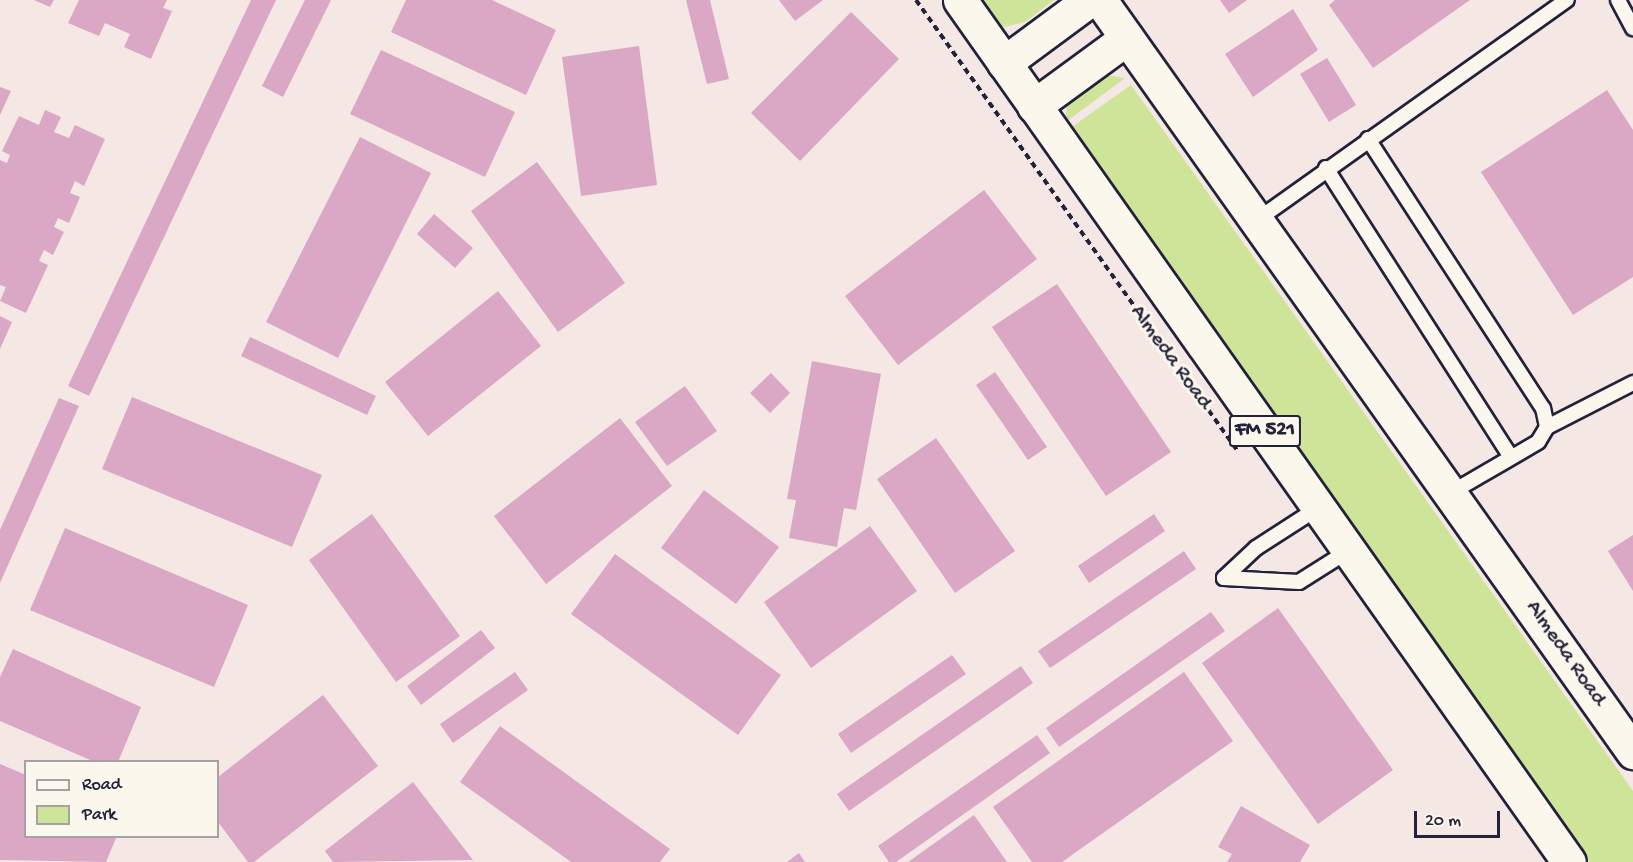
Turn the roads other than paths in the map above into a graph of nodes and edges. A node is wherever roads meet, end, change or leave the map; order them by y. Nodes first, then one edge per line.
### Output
1 (960, 0) edge
2 (1089, 0) edge
3 (1100, 0) edge
4 (1567, 0) edge
5 (1618, 0) edge
6 (1633, 28) edge
7 (1126, 38) junction
8 (1004, 63) junction
9 (1034, 106) junction
10 (1368, 140) junction
11 (1326, 168) junction
12 (1257, 219) junction
13 (1633, 383) edge
14 (1547, 427) junction
15 (1510, 456) junction
16 (1452, 492) junction
17 (1318, 508) junction
18 (1348, 551) junction
19 (1633, 752) edge
20 (1569, 862) edge

1 - 8 main road, Almeda Road / FM 521
2 - 8 main road
3 - 7 main road, Almeda Road
4 - 10 lane
5 - 6 lane
7 - 9 main road
7 - 12 main road, Almeda Road
8 - 9 main road, Almeda Road / FM 521
9 - 17 main road, Almeda Road / FM 521
10 - 11 lane
10 - 14 lane
11 - 12 lane
11 - 15 lane
12 - 16 main road, Almeda Road
13 - 14 lane
14 - 15 lane
15 - 16 lane
16 - 19 main road, Almeda Road
17 - 18 main road, Almeda Road / FM 521
17 - 18 lane
18 - 20 main road, Almeda Road / FM 521

